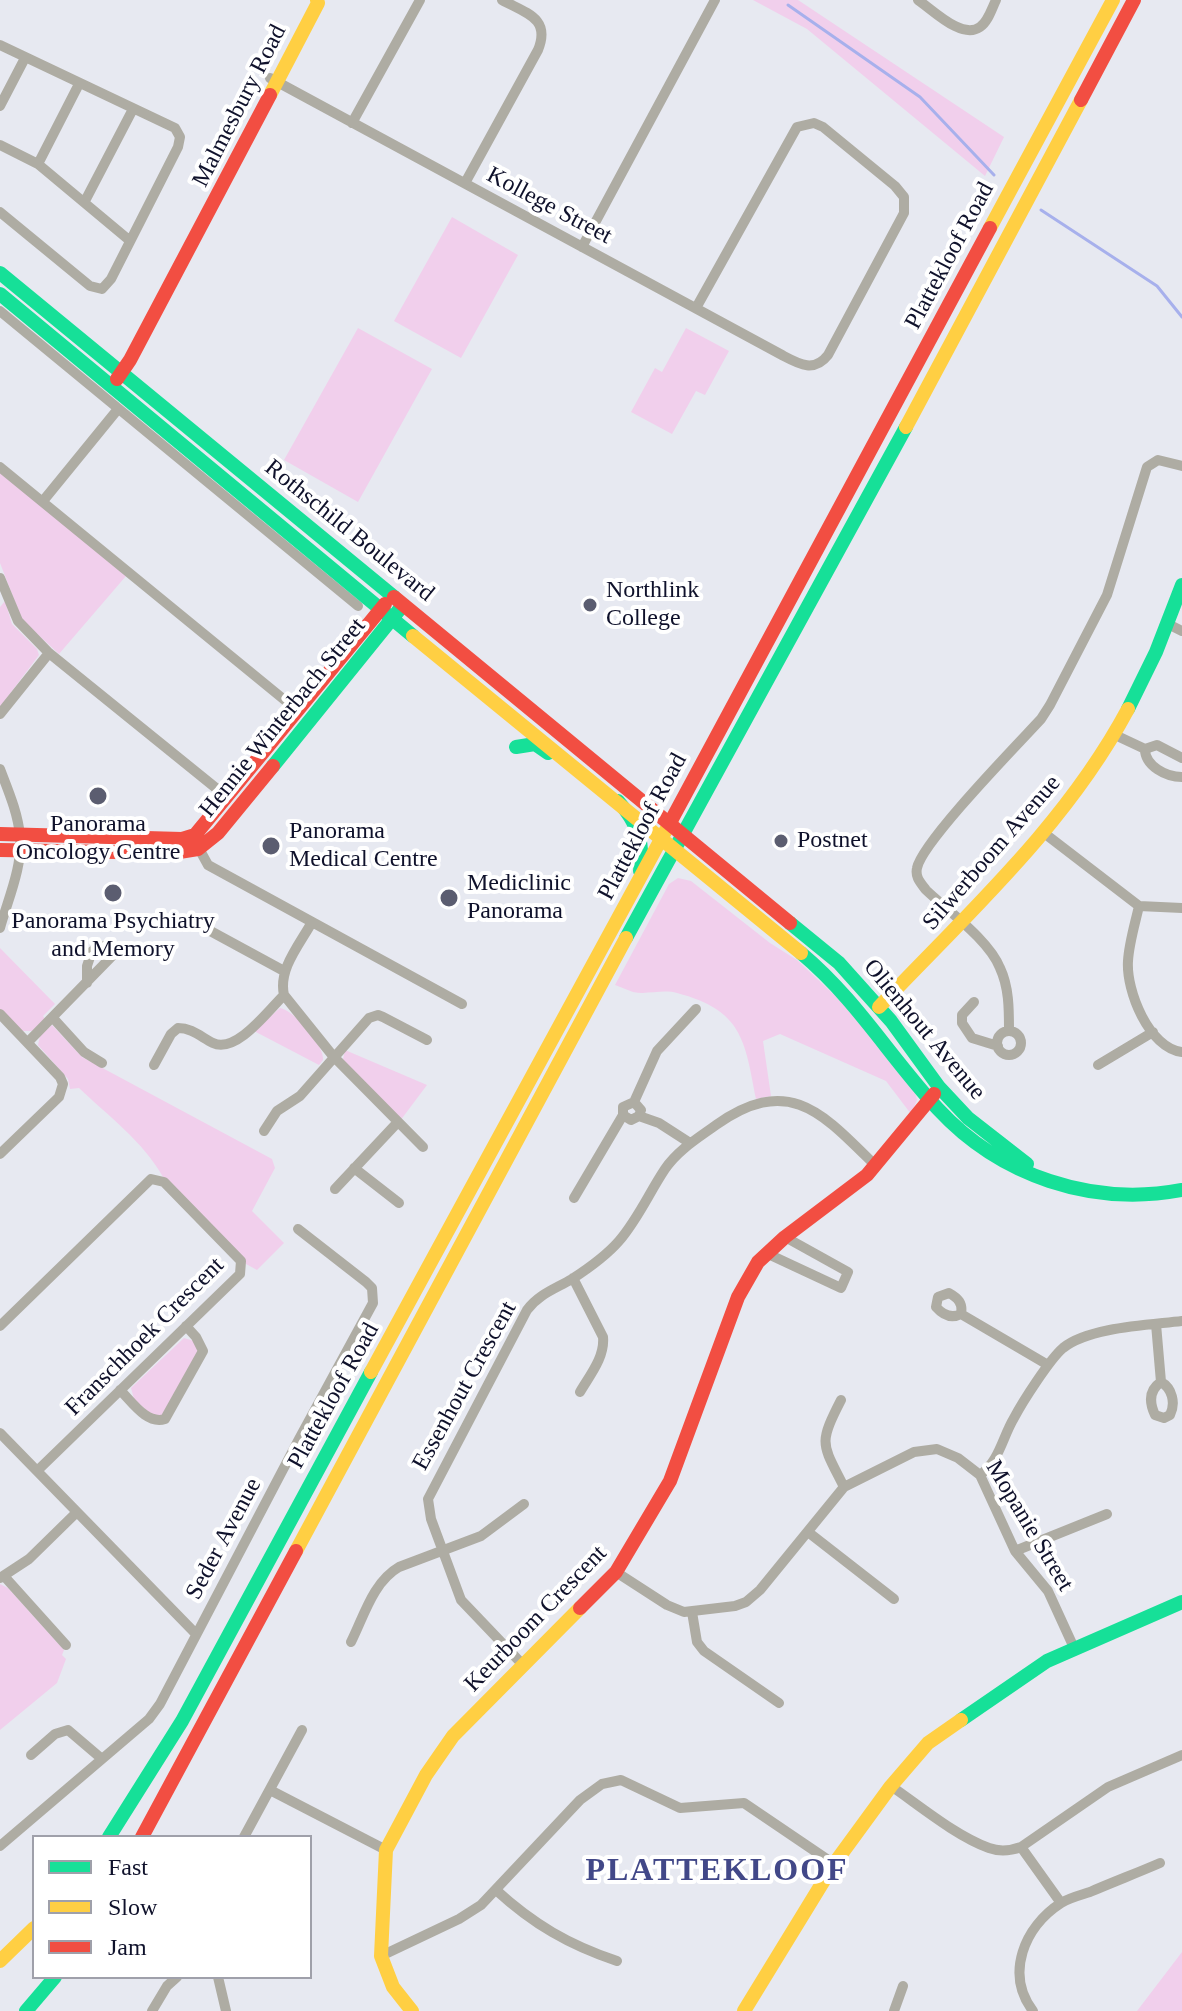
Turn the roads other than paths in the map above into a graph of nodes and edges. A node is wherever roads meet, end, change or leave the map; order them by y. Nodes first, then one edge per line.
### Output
1 (309, 0) edge
2 (317, 0) edge
3 (420, 0) edge
4 (502, 0) edge
5 (715, 0) edge
6 (918, 0) edge
7 (996, 0) edge
8 (1113, 0) edge
9 (1134, 0) edge
10 (0, 45) edge
11 (25, 58) junction
12 (274, 80) junction
13 (79, 84) junction
14 (0, 106) edge
15 (133, 109) junction
16 (352, 123) junction
17 (0, 145) edge
18 (38, 164) junction
19 (465, 183) junction
20 (85, 201) junction
21 (0, 212) edge
22 (129, 240) junction
23 (582, 247) junction
24 (0, 273) edge
25 (0, 294) edge
26 (696, 308) junction
27 (0, 311) edge
28 (122, 372) junction
29 (112, 386) junction
30 (118, 409) junction
31 (1182, 466) edge
32 (0, 467) edge
33 (43, 501) junction
34 (0, 578) edge
35 (1182, 585) edge
36 (397, 600) junction
37 (358, 606) dead end
38 (388, 613) junction
39 (1175, 628) edge
40 (49, 653) junction
41 (298, 711) junction
42 (0, 714) edge
43 (1113, 734) junction
44 (516, 747) dead end
45 (1145, 749) junction
46 (1182, 758) edge
47 (0, 769) edge
48 (1182, 777) edge
49 (589, 778) junction
50 (227, 797) junction
51 (618, 801) junction
52 (1044, 833) junction
53 (0, 834) edge
54 (673, 835) junction
55 (20, 842) junction
56 (196, 842) junction
57 (0, 850) edge
58 (638, 885) junction
59 (1139, 906) junction
60 (1182, 908) edge
61 (312, 922) junction
62 (961, 924) junction
63 (203, 927) dead end
64 (0, 928) edge
65 (154, 949) dead end
66 (118, 950) junction
67 (284, 971) junction
68 (908, 979) junction
69 (87, 983) junction
70 (861, 986) junction
71 (284, 995) junction
72 (848, 997) junction
73 (974, 1002) dead end
74 (462, 1004) dead end
75 (879, 1007) junction
76 (696, 1009) dead end
77 (0, 1014) edge
78 (53, 1018) junction
79 (1009, 1030) junction
80 (1153, 1032) junction
81 (427, 1040) dead end
82 (28, 1042) junction
83 (907, 1042) junction
84 (998, 1046) junction
85 (1182, 1052) edge
86 (333, 1056) junction
87 (102, 1063) dead end
88 (902, 1064) junction
89 (154, 1065) dead end
90 (1098, 1065) dead end
91 (939, 1087) junction
92 (930, 1101) junction
93 (634, 1102) junction
94 (623, 1115) junction
95 (639, 1116) junction
96 (397, 1123) junction
97 (264, 1131) dead end
98 (690, 1143) junction
99 (423, 1147) dead end
100 (0, 1154) edge
101 (876, 1166) junction
102 (354, 1168) junction
103 (1061, 1185) junction
104 (335, 1189) dead end
105 (1182, 1190) edge
106 (574, 1198) dead end
107 (399, 1203) dead end
108 (298, 1229) dead end
109 (785, 1237) junction
110 (766, 1253) junction
111 (573, 1278) junction
112 (961, 1314) dead end
113 (1182, 1321) edge
114 (1156, 1324) junction
115 (0, 1326) edge
116 (186, 1326) junction
117 (1048, 1365) junction
118 (1161, 1382) dead end
119 (120, 1390) junction
120 (580, 1392) dead end
121 (841, 1400) dead end
122 (0, 1433) edge
123 (37, 1471) junction
124 (980, 1475) junction
125 (844, 1487) junction
126 (524, 1504) dead end
127 (77, 1512) junction
128 (1107, 1514) dead end
129 (808, 1532) junction
130 (442, 1551) junction
131 (1015, 1551) junction
132 (616, 1572) junction
133 (2, 1577) edge
134 (894, 1599) dead end
135 (1182, 1602) edge
136 (692, 1612) junction
137 (196, 1634) junction
138 (351, 1642) dead end
139 (66, 1645) dead end
140 (1075, 1650) junction
141 (524, 1666) junction
142 (779, 1703) dead end
143 (302, 1730) dead end
144 (31, 1755) dead end
145 (1182, 1755) edge
146 (102, 1759) junction
147 (891, 1786) junction
148 (270, 1790) junction
149 (110, 1835) edge
150 (143, 1835) edge
151 (245, 1835) edge
152 (0, 1846) edge
153 (1021, 1847) junction
154 (386, 1850) junction
155 (1160, 1863) dead end
156 (834, 1864) junction
157 (496, 1890) junction
158 (1061, 1903) junction
159 (32, 1930) edge
160 (381, 1956) junction
161 (0, 1961) edge
162 (617, 1961) dead end
163 (53, 1979) edge
164 (175, 1979) edge
165 (218, 1979) edge
166 (903, 1986) dead end
167 (26, 2011) edge
168 (152, 2011) edge
169 (226, 2011) edge
170 (412, 2011) edge
171 (744, 2011) edge
172 (894, 2011) edge
173 (1033, 2011) edge

1 - 12 street, Malmesbury Road
2 - 12 street, Malmesbury Road
3 - 16 street
4 - 19 street
5 - 23 street
6 - 7 street
8 - 54 street, Plattekloof Road
9 - 54 street, Plattekloof Road
10 - 11 street
11 - 13 street
11 - 14 street
12 - 16 street, Kollege Street
12 - 28 street, Malmesbury Road
13 - 15 street
13 - 18 street
15 - 20 street
15 - 22 street
16 - 19 street, Kollege Street
17 - 18 street
18 - 20 street
19 - 23 street, Kollege Street
20 - 22 street
21 - 22 street
23 - 26 street, Kollege Street
24 - 28 street, Rothschild Boulevard
25 - 29 street, Rothschild Boulevard
26 - 26 street, Kollege Street
27 - 30 street
28 - 29 street, Malmesbury Road
28 - 36 street, Rothschild Boulevard
29 - 38 street, Rothschild Boulevard
30 - 33 street
30 - 37 street
31 - 62 street
32 - 33 street
33 - 41 street
34 - 40 street
35 - 39 street, Silwerboom Avenue
36 - 38 street, Hennie Winterbach Street
36 - 54 street, Rothschild Boulevard
38 - 41 street, Hennie Winterbach Street
38 - 49 street, Rothschild Boulevard
38 - 56 street, Hennie Winterbach Street
39 - 43 street, Silwerboom Avenue
40 - 42 street
40 - 50 street
41 - 50 street, Hennie Winterbach Street
43 - 45 street
43 - 52 street, Silwerboom Avenue
44 - 49 street
45 - 46 street
45 - 48 street
47 - 55 street
49 - 51 street, Rothschild Boulevard
50 - 56 street, Hennie Winterbach Street
51 - 54 street, Rothschild Boulevard
51 - 58 street
52 - 59 street
52 - 62 street, Silwerboom Avenue
53 - 55 street, Hennie Winterbach Street
54 - 58 street, Plattekloof Road
54 - 70 street, Olienhout Avenue
54 - 72 street, Olienhout Avenue
54 - 150 street, Plattekloof Road
55 - 56 street, Hennie Winterbach Street
55 - 57 street, Hennie Winterbach Street
55 - 64 street
56 - 61 street
58 - 149 street, Plattekloof Road
59 - 60 street
59 - 80 street
61 - 67 street
61 - 74 street
62 - 68 street, Silwerboom Avenue
62 - 79 street
63 - 67 street
65 - 66 street
66 - 69 street
66 - 69 street
67 - 71 street
68 - 70 street
68 - 75 street, Silwerboom Avenue
68 - 83 street
69 - 78 street
70 - 75 street, Olienhout Avenue
71 - 86 street
71 - 89 street
72 - 75 street
72 - 88 street, Olienhout Avenue
73 - 84 street
75 - 83 street, Olienhout Avenue
75 - 88 street
76 - 93 street
77 - 82 street
78 - 82 street
78 - 87 street
79 - 84 street
79 - 84 street
80 - 85 street
80 - 90 street
81 - 86 street
82 - 100 street
83 - 91 street, Olienhout Avenue
86 - 96 street
86 - 97 street
88 - 92 street, Olienhout Avenue
91 - 92 street, Keurboom Crescent
91 - 103 street, Olienhout Avenue
92 - 101 street, Keurboom Crescent
92 - 103 street, Olienhout Avenue
93 - 94 street
93 - 95 street
94 - 95 street
94 - 106 street
95 - 98 street
96 - 99 street
96 - 102 street
98 - 101 street, Essenhout Crescent
98 - 111 street, Essenhout Crescent
101 - 109 street, Keurboom Crescent
102 - 104 street
102 - 107 street
103 - 105 street, Olienhout Avenue
108 - 137 street, Seder Avenue
109 - 110 street, Keurboom Crescent
109 - 110 street
110 - 132 street, Keurboom Crescent
111 - 120 street
111 - 130 street, Essenhout Crescent
112 - 117 street
113 - 114 street
114 - 117 street
114 - 118 street
115 - 116 street, Franschhoek Crescent
116 - 119 street, Franschhoek Crescent
116 - 119 street
117 - 124 street
119 - 123 street, Franschhoek Crescent
121 - 125 street
122 - 123 street
123 - 127 street
124 - 125 street, Mopanie Street
124 - 131 street, Mopanie Street
125 - 129 street, Mopanie Street
126 - 130 street
127 - 133 street
127 - 137 street
128 - 131 street
129 - 134 street
129 - 136 street, Mopanie Street
130 - 138 street
130 - 141 street, Essenhout Crescent
131 - 140 street, Mopanie Street
132 - 136 street, Mopanie Street
132 - 141 street, Keurboom Crescent
133 - 139 street
135 - 140 street
136 - 142 street
137 - 146 street, Seder Avenue
140 - 147 street
141 - 154 street, Keurboom Crescent
143 - 148 street
144 - 146 street
145 - 153 street
146 - 152 street, Seder Avenue
147 - 153 street
147 - 156 street
148 - 151 street
148 - 154 street
153 - 158 street
154 - 160 street, Keurboom Crescent
155 - 158 street
156 - 157 street
156 - 171 street
157 - 160 street
157 - 162 street
158 - 173 street
159 - 161 street
160 - 170 street, Keurboom Crescent
163 - 167 street
164 - 168 street
165 - 169 street
166 - 172 street

